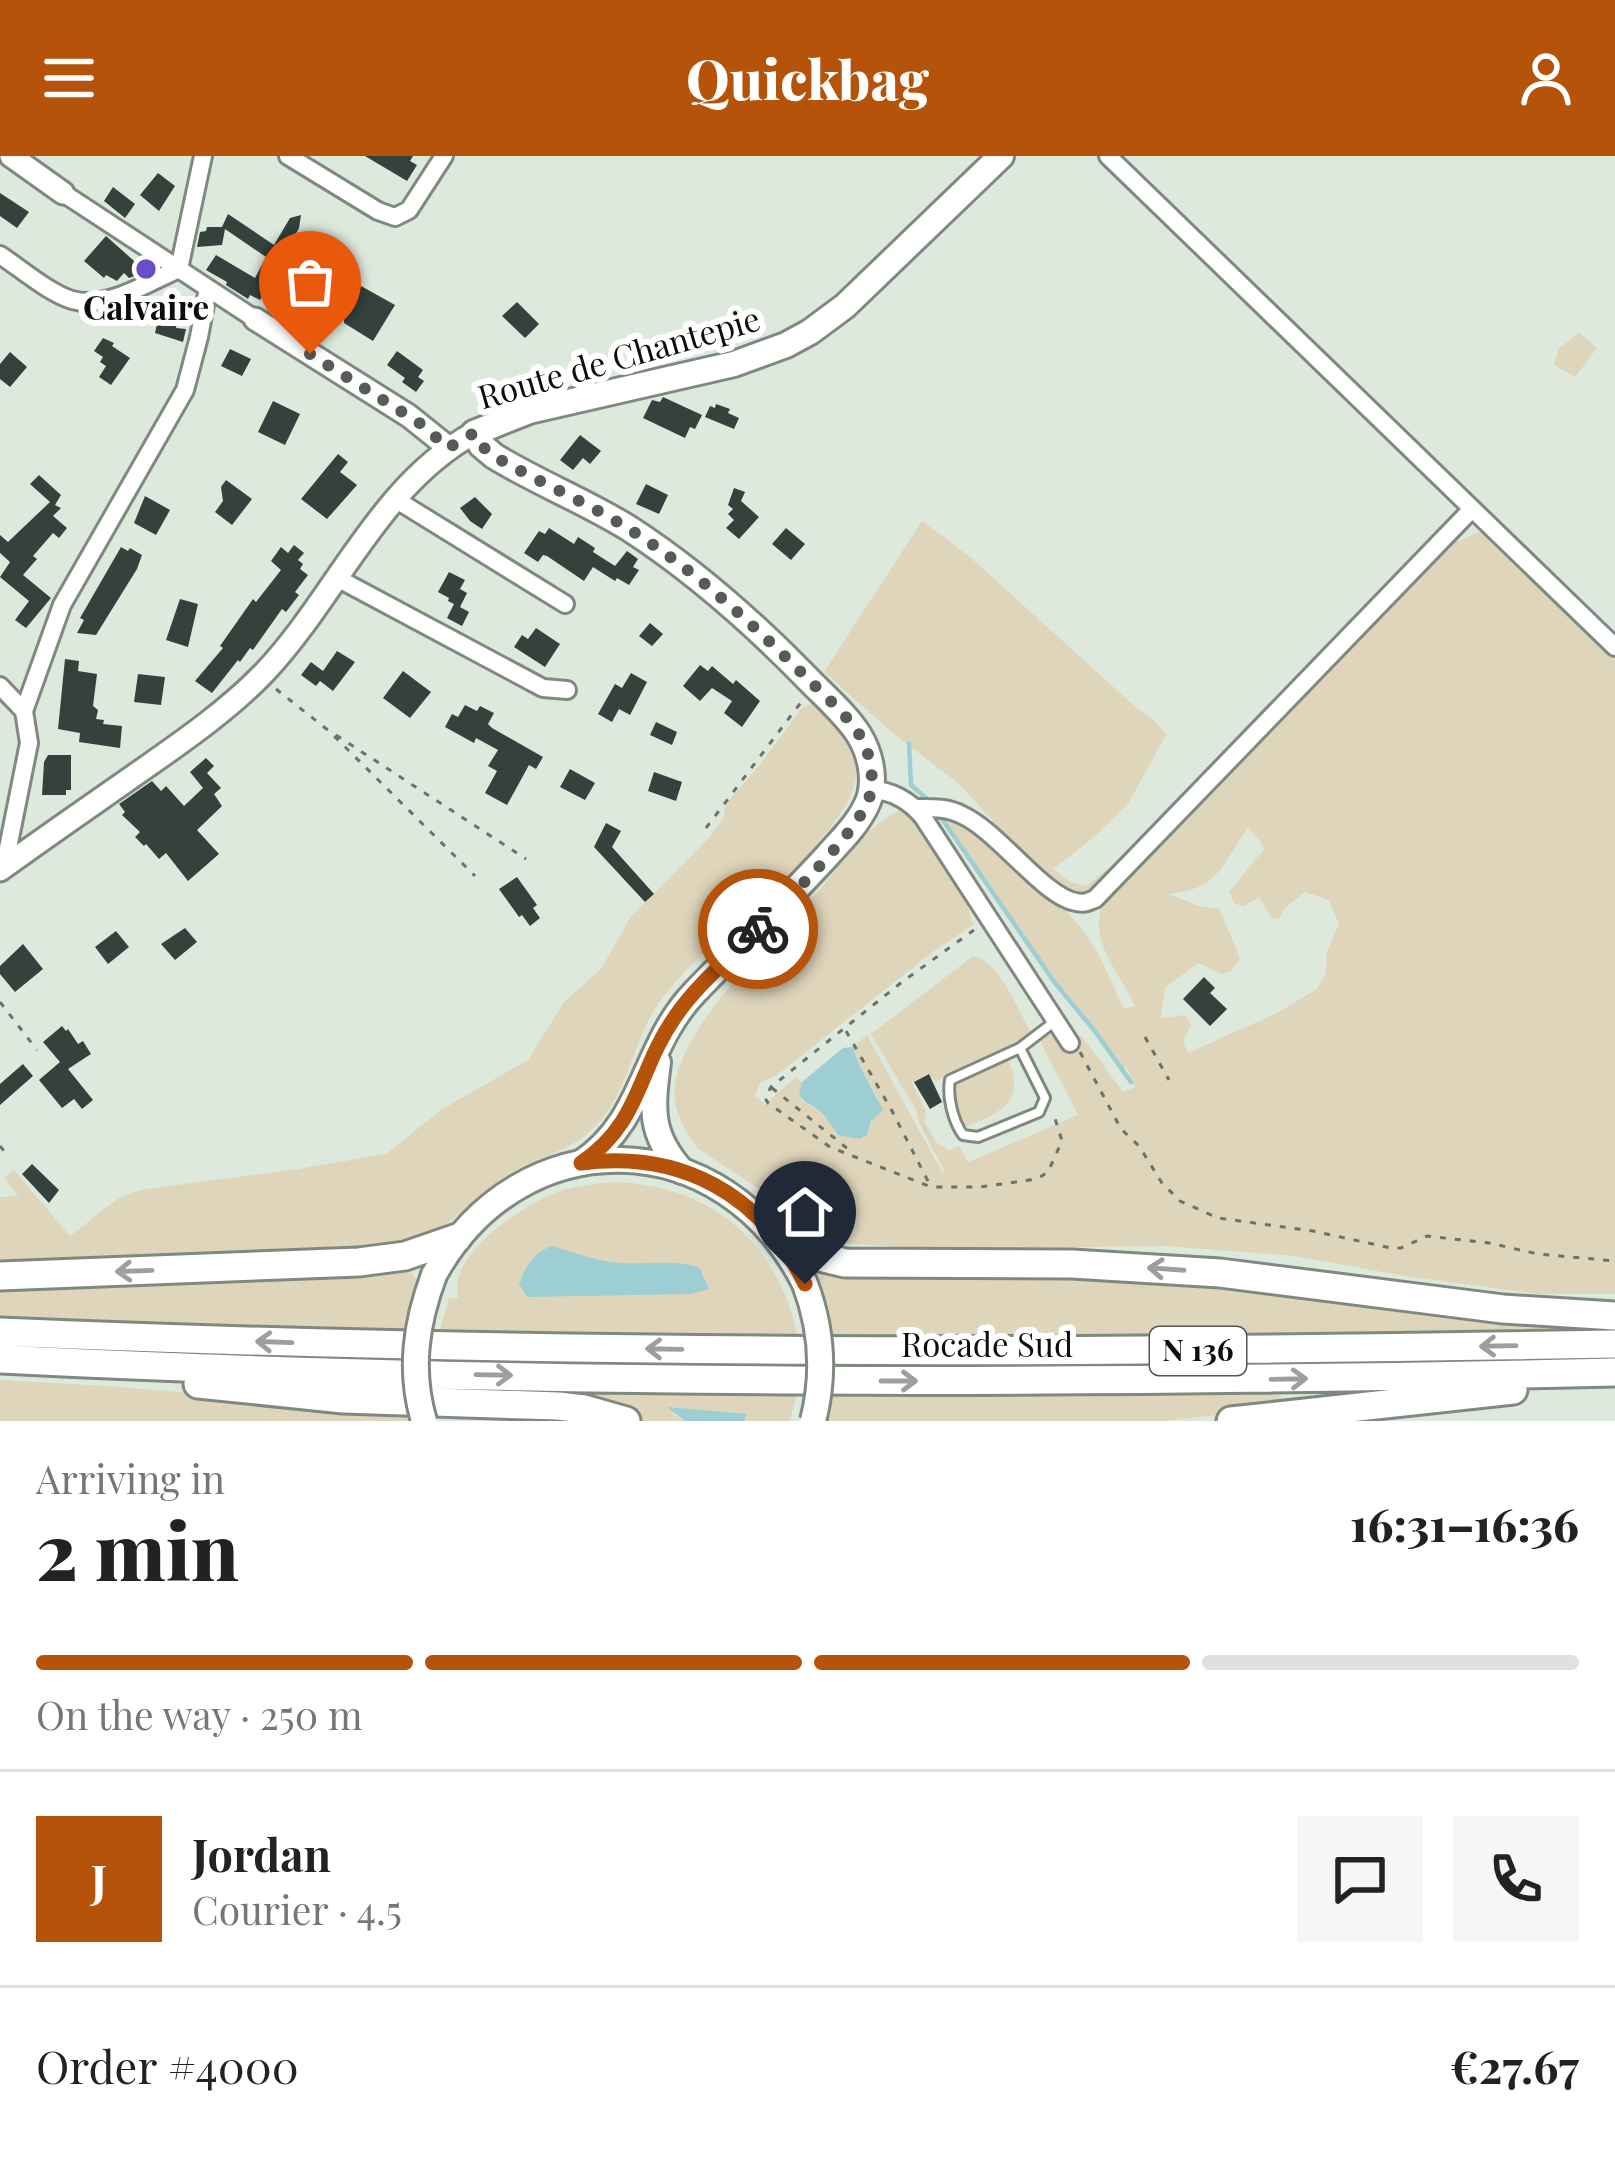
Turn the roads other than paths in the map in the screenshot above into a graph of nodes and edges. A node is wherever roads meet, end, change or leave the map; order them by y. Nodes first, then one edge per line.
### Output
1 (10, 156) edge
2 (203, 156) edge
3 (288, 156) edge
4 (444, 156) edge
5 (1001, 156) edge
6 (1108, 156) edge
7 (63, 193) joint
8 (0, 255) edge
9 (179, 269) junction
10 (208, 288) junction
11 (255, 319) joint
12 (474, 433) junction
13 (448, 448) junction
14 (395, 499) junction
15 (1472, 509) junction
16 (337, 578) junction
17 (565, 604) dead end
18 (1615, 647) edge
19 (0, 686) edge
20 (567, 690) dead end
21 (24, 711) junction
22 (871, 790) junction
23 (915, 808) junction
24 (6, 866) edge
25 (1055, 1021) junction
26 (661, 1040) junction
27 (1070, 1042) road end
28 (1020, 1048) junction
29 (581, 1163) junction
30 (682, 1171) junction
31 (458, 1238) junction
32 (786, 1250) junction
33 (0, 1276) edge
34 (1615, 1316) edge
35 (0, 1332) edge
36 (1615, 1344) edge
37 (0, 1359) edge
38 (125, 1366) junction
39 (1614, 1372) edge
40 (424, 1421) edge
41 (626, 1421) edge
42 (813, 1421) edge
43 (1231, 1421) edge

1 - 7 street
2 - 9 street
3 - 4 street
5 - 12 main road, Route de Chantepie
6 - 15 street
7 - 9 street
8 - 9 street
9 - 10 street
10 - 11 street
10 - 21 street
11 - 13 street
12 - 13 street, Route de Chantepie
12 - 22 main road
13 - 14 street, Route de Chantepie
14 - 16 street, Route de Chantepie
14 - 17 street
15 - 18 street
15 - 23 street
16 - 20 street
16 - 24 street, Route de Chantepie
19 - 21 street
21 - 24 street
22 - 23 street
22 - 26 main road
23 - 25 street
25 - 27 street
25 - 28 lane
26 - 29 main road
26 - 30 main road
28 - 28 lane
29 - 30 main road
29 - 31 main road
30 - 32 main road
31 -> 33 highway
31 - 40 main road, bridge
34 -> 32 highway
32 - 42 main road, bridge
36 -> 35 highway, Rocade Sud / N 136
37 - 38 highway, Rocade Sud / N 136
38 -> 39 highway, Rocade Sud / N 136
38 - 41 highway
39 - 43 highway

